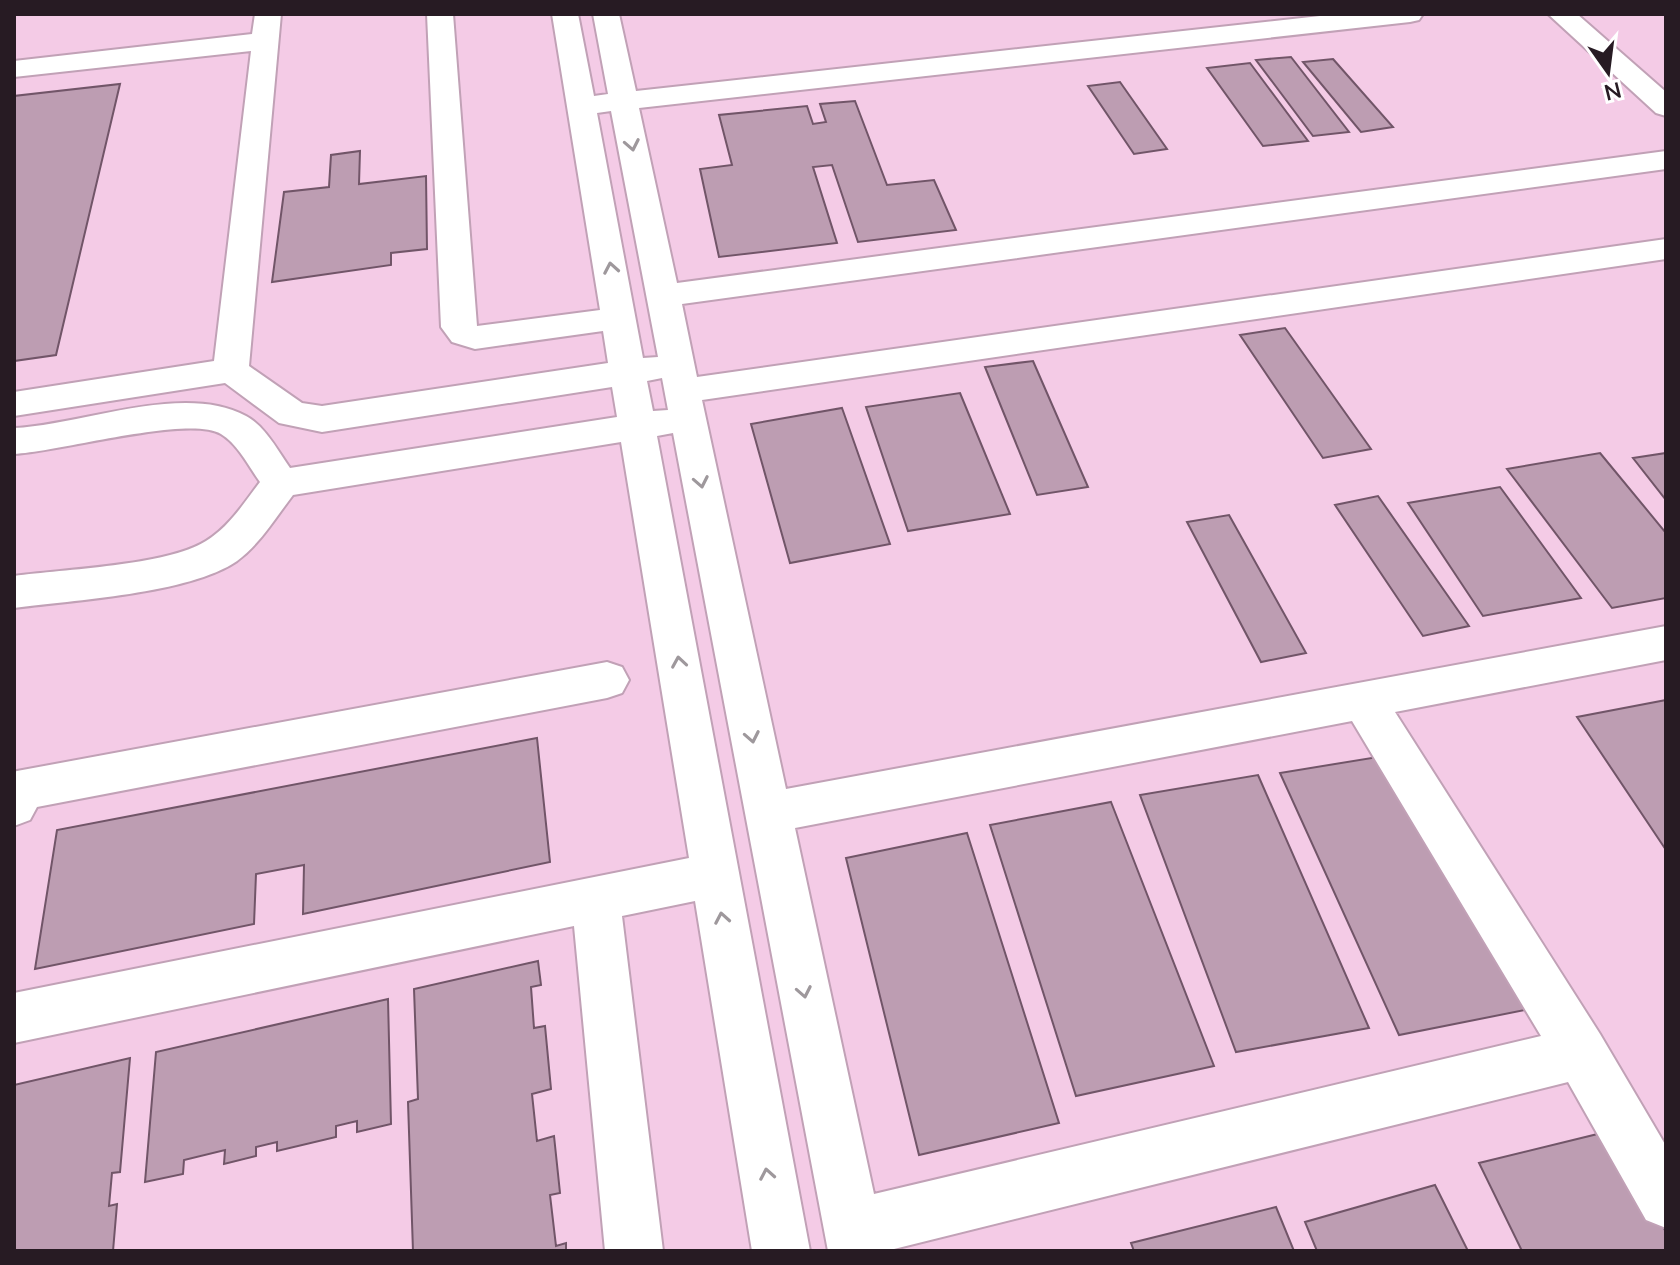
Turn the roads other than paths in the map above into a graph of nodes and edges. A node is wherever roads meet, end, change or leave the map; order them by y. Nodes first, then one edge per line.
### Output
1 (440, 14) edge
2 (565, 14) edge
3 (606, 14) edge
4 (1264, 14) edge
5 (1410, 14) edge
6 (1561, 14) edge
7 (267, 28) edge
8 (14, 69) edge
9 (601, 94) junction
10 (1666, 107) edge
11 (1666, 160) edge
12 (1666, 249) edge
13 (663, 296) junction
14 (620, 318) junction
15 (231, 370) junction
16 (629, 372) junction
17 (682, 391) junction
18 (14, 404) edge
19 (640, 428) junction
20 (14, 441) edge
21 (281, 483) junction
22 (14, 592) edge
23 (1666, 643) edge
24 (607, 680) dead end
25 (1363, 700) junction
26 (14, 806) edge
27 (768, 813) junction
28 (715, 875) junction
29 (596, 899) junction
30 (14, 1018) edge
31 (1581, 1053) junction
32 (1666, 1200) edge
33 (854, 1239) edge
34 (634, 1251) edge
35 (781, 1251) edge

1 - 14 street
2 - 9 street
3 - 9 street
4 - 9 street
5 - 9 street
6 - 10 street
7 - 8 street
7 - 15 street
9 -> 13 street
14 -> 9 street
11 - 13 street
12 - 17 street
13 - 17 street
14 - 16 street
15 - 16 street
15 - 18 street
16 - 17 street
16 - 19 street
17 - 19 street
17 -> 27 street
19 - 21 street
28 -> 19 street
20 - 21 street
21 - 22 street
23 - 25 street
24 - 26 street
25 - 27 street
25 - 31 street
27 -> 33 street
28 - 29 street
35 -> 28 street
29 - 30 street
29 - 34 street
31 - 32 street
31 - 33 street

